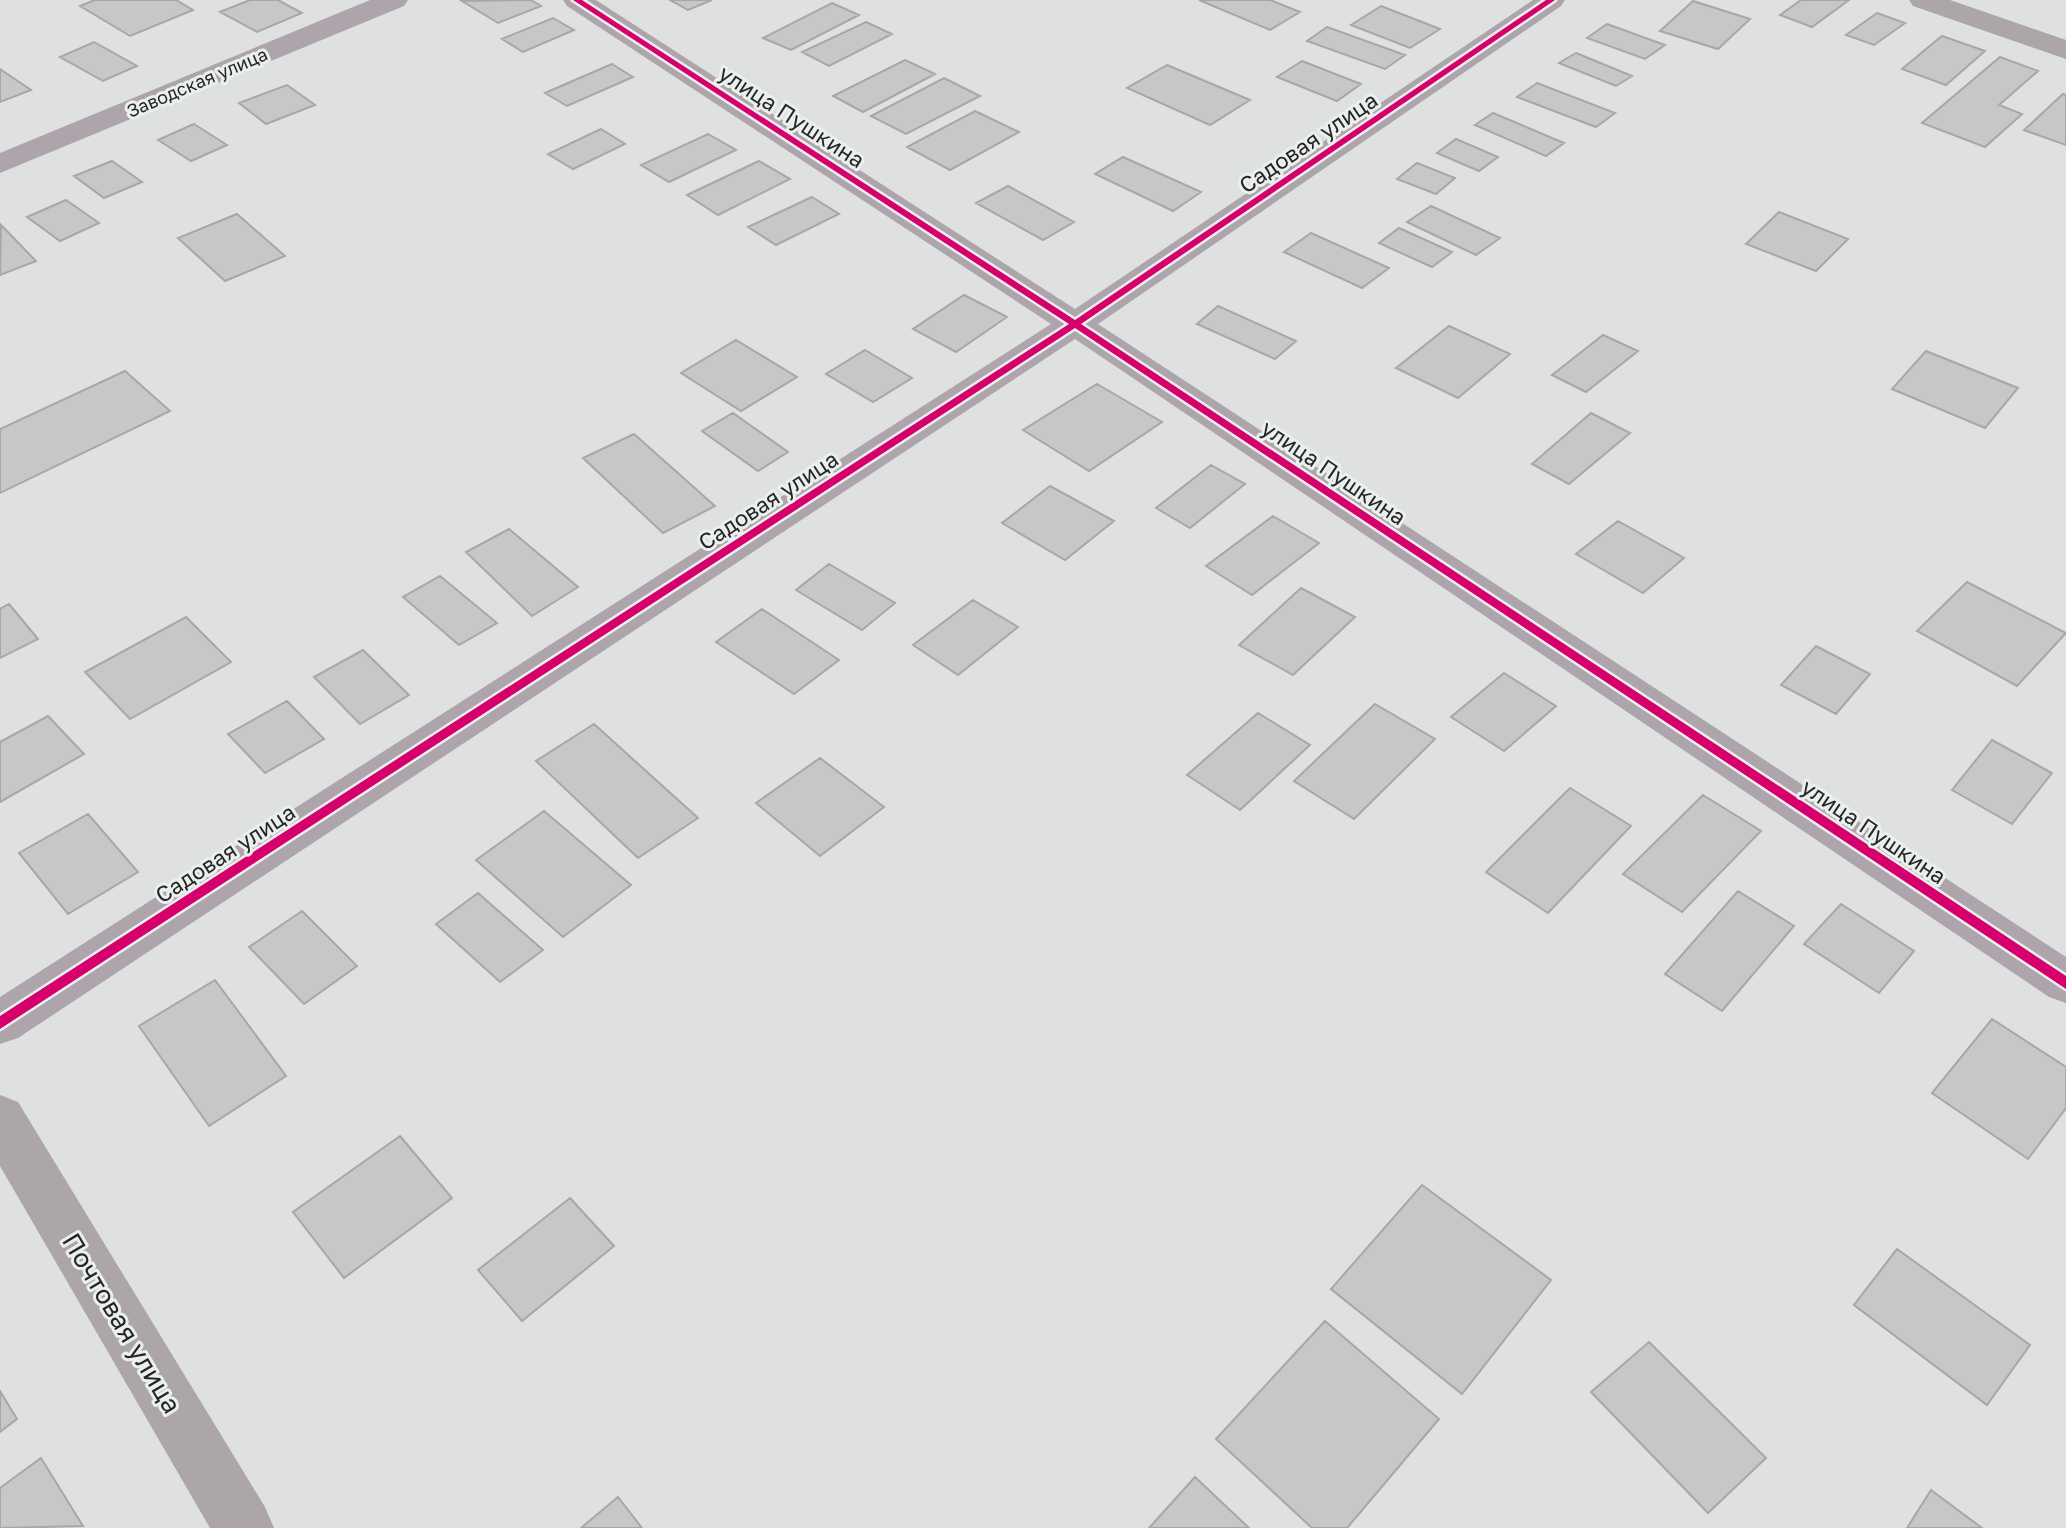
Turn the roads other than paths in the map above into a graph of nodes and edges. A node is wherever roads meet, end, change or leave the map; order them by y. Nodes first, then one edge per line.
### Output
1 (394, 0) edge
2 (577, 0) edge
3 (1551, 0) edge
4 (1923, 0) edge
5 (2066, 50) edge
6 (0, 164) edge
7 (1075, 324) junction
8 (2066, 983) edge
9 (0, 1023) edge
10 (0, 1118) edge
11 (244, 1528) edge

1 - 6 street, Заводская улица
2 - 7 street, улица Пушкина
3 - 7 street, Садовая улица
4 - 5 street
7 - 8 street, улица Пушкина
7 - 9 street, Садовая улица
10 - 11 street, Почтовая улица

